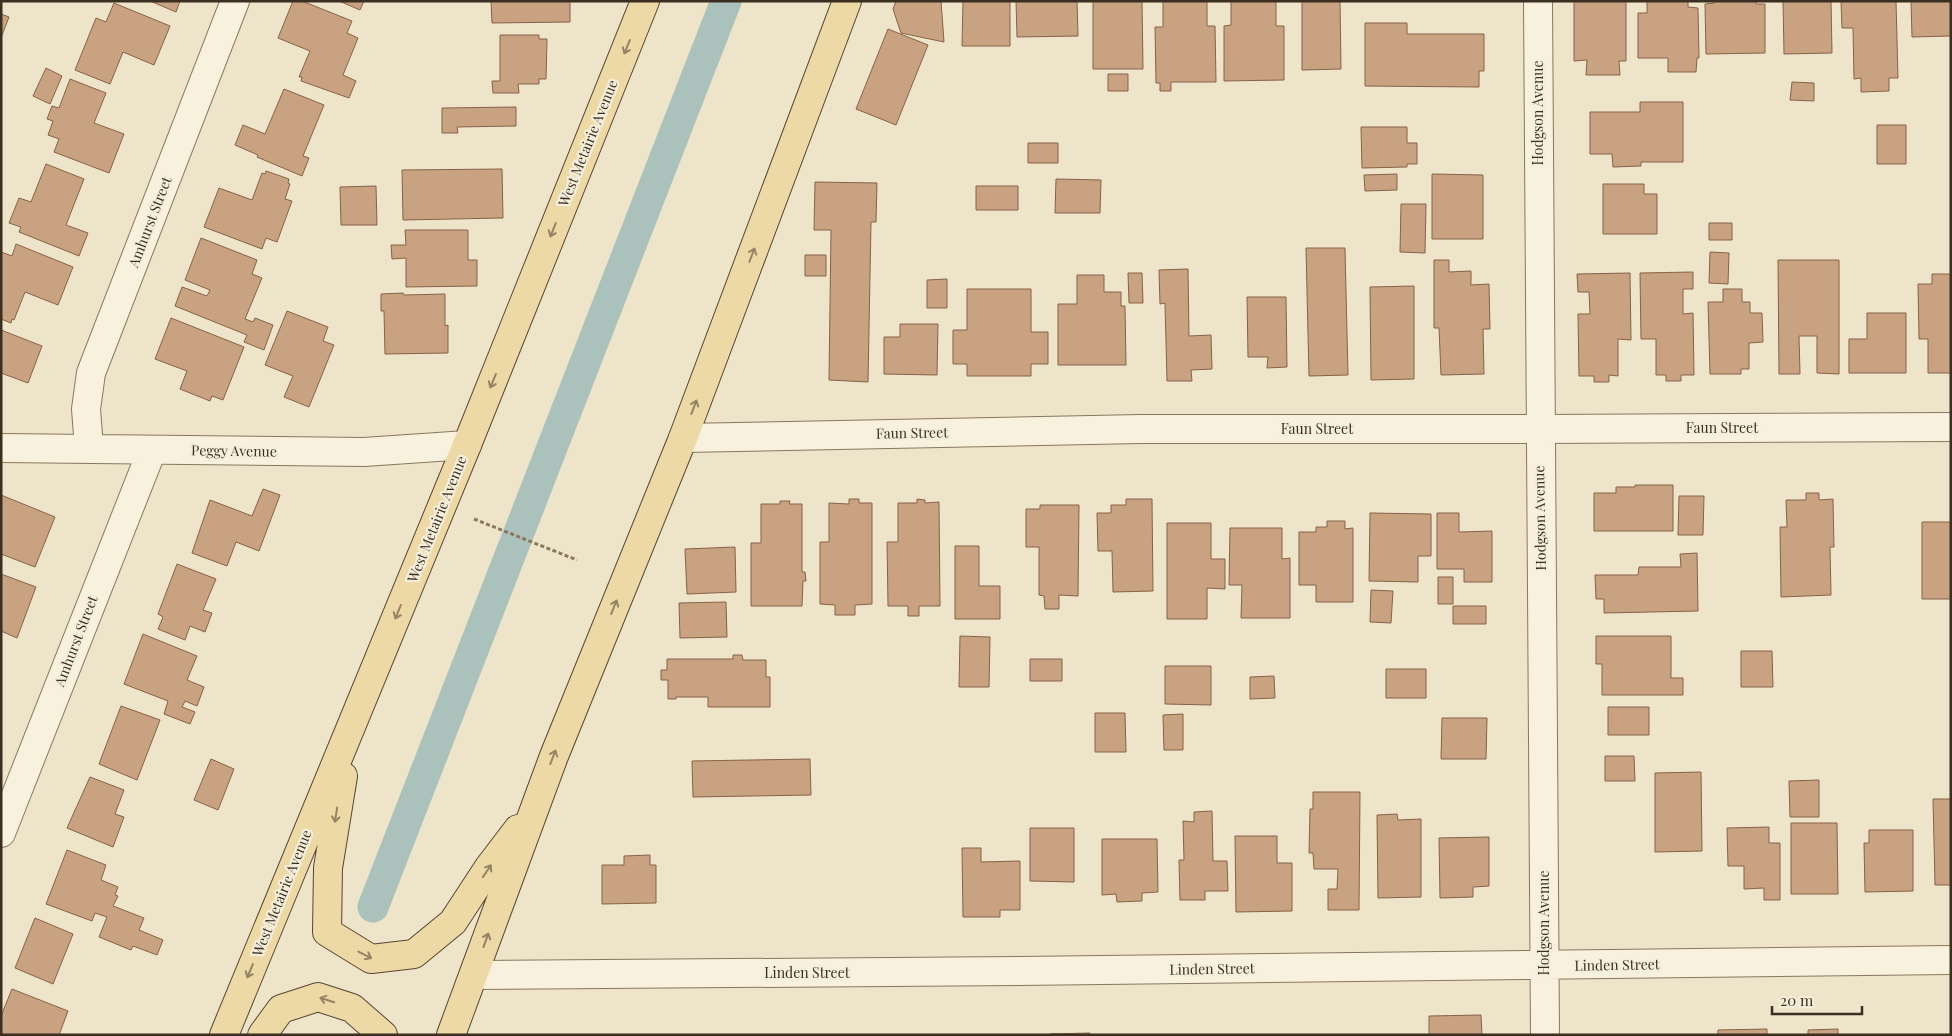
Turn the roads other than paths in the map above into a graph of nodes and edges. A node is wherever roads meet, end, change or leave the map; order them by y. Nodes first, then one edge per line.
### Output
1 (236, 1) edge
2 (645, 1) edge
3 (848, 1) edge
4 (1538, 1) edge
5 (1951, 426) edge
6 (1540, 429) junction
7 (683, 438) junction
8 (467, 445) junction
9 (1, 448) edge
10 (89, 448) junction
11 (152, 450) junction
12 (356, 716) junction
13 (537, 803) junction
14 (1, 833) edge
15 (1951, 960) edge
16 (1544, 966) junction
17 (474, 975) junction
18 (224, 1035) edge
19 (262, 1035) edge
20 (383, 1035) edge
21 (451, 1035) edge
22 (1545, 1035) edge

1 - 10 street, Amhurst Street
2 -> 8 main road, West Metairie Avenue
7 -> 3 main road
4 - 6 street, Hodgson Avenue
5 - 6 street, Faun Street
6 - 7 street, Faun Street
6 - 16 street, Hodgson Avenue
13 -> 7 main road
8 - 11 street, Peggy Avenue
8 -> 12 main road, West Metairie Avenue
9 - 10 street, Peggy Avenue
10 - 11 street, Peggy Avenue
11 - 14 street, Amhurst Street
12 -> 13 main road
12 -> 18 main road, West Metairie Avenue
17 -> 13 main road
15 - 16 street, Linden Street
16 - 17 street, Linden Street
16 - 22 street, Hodgson Avenue
17 - 21 main road
20 -> 19 main road

